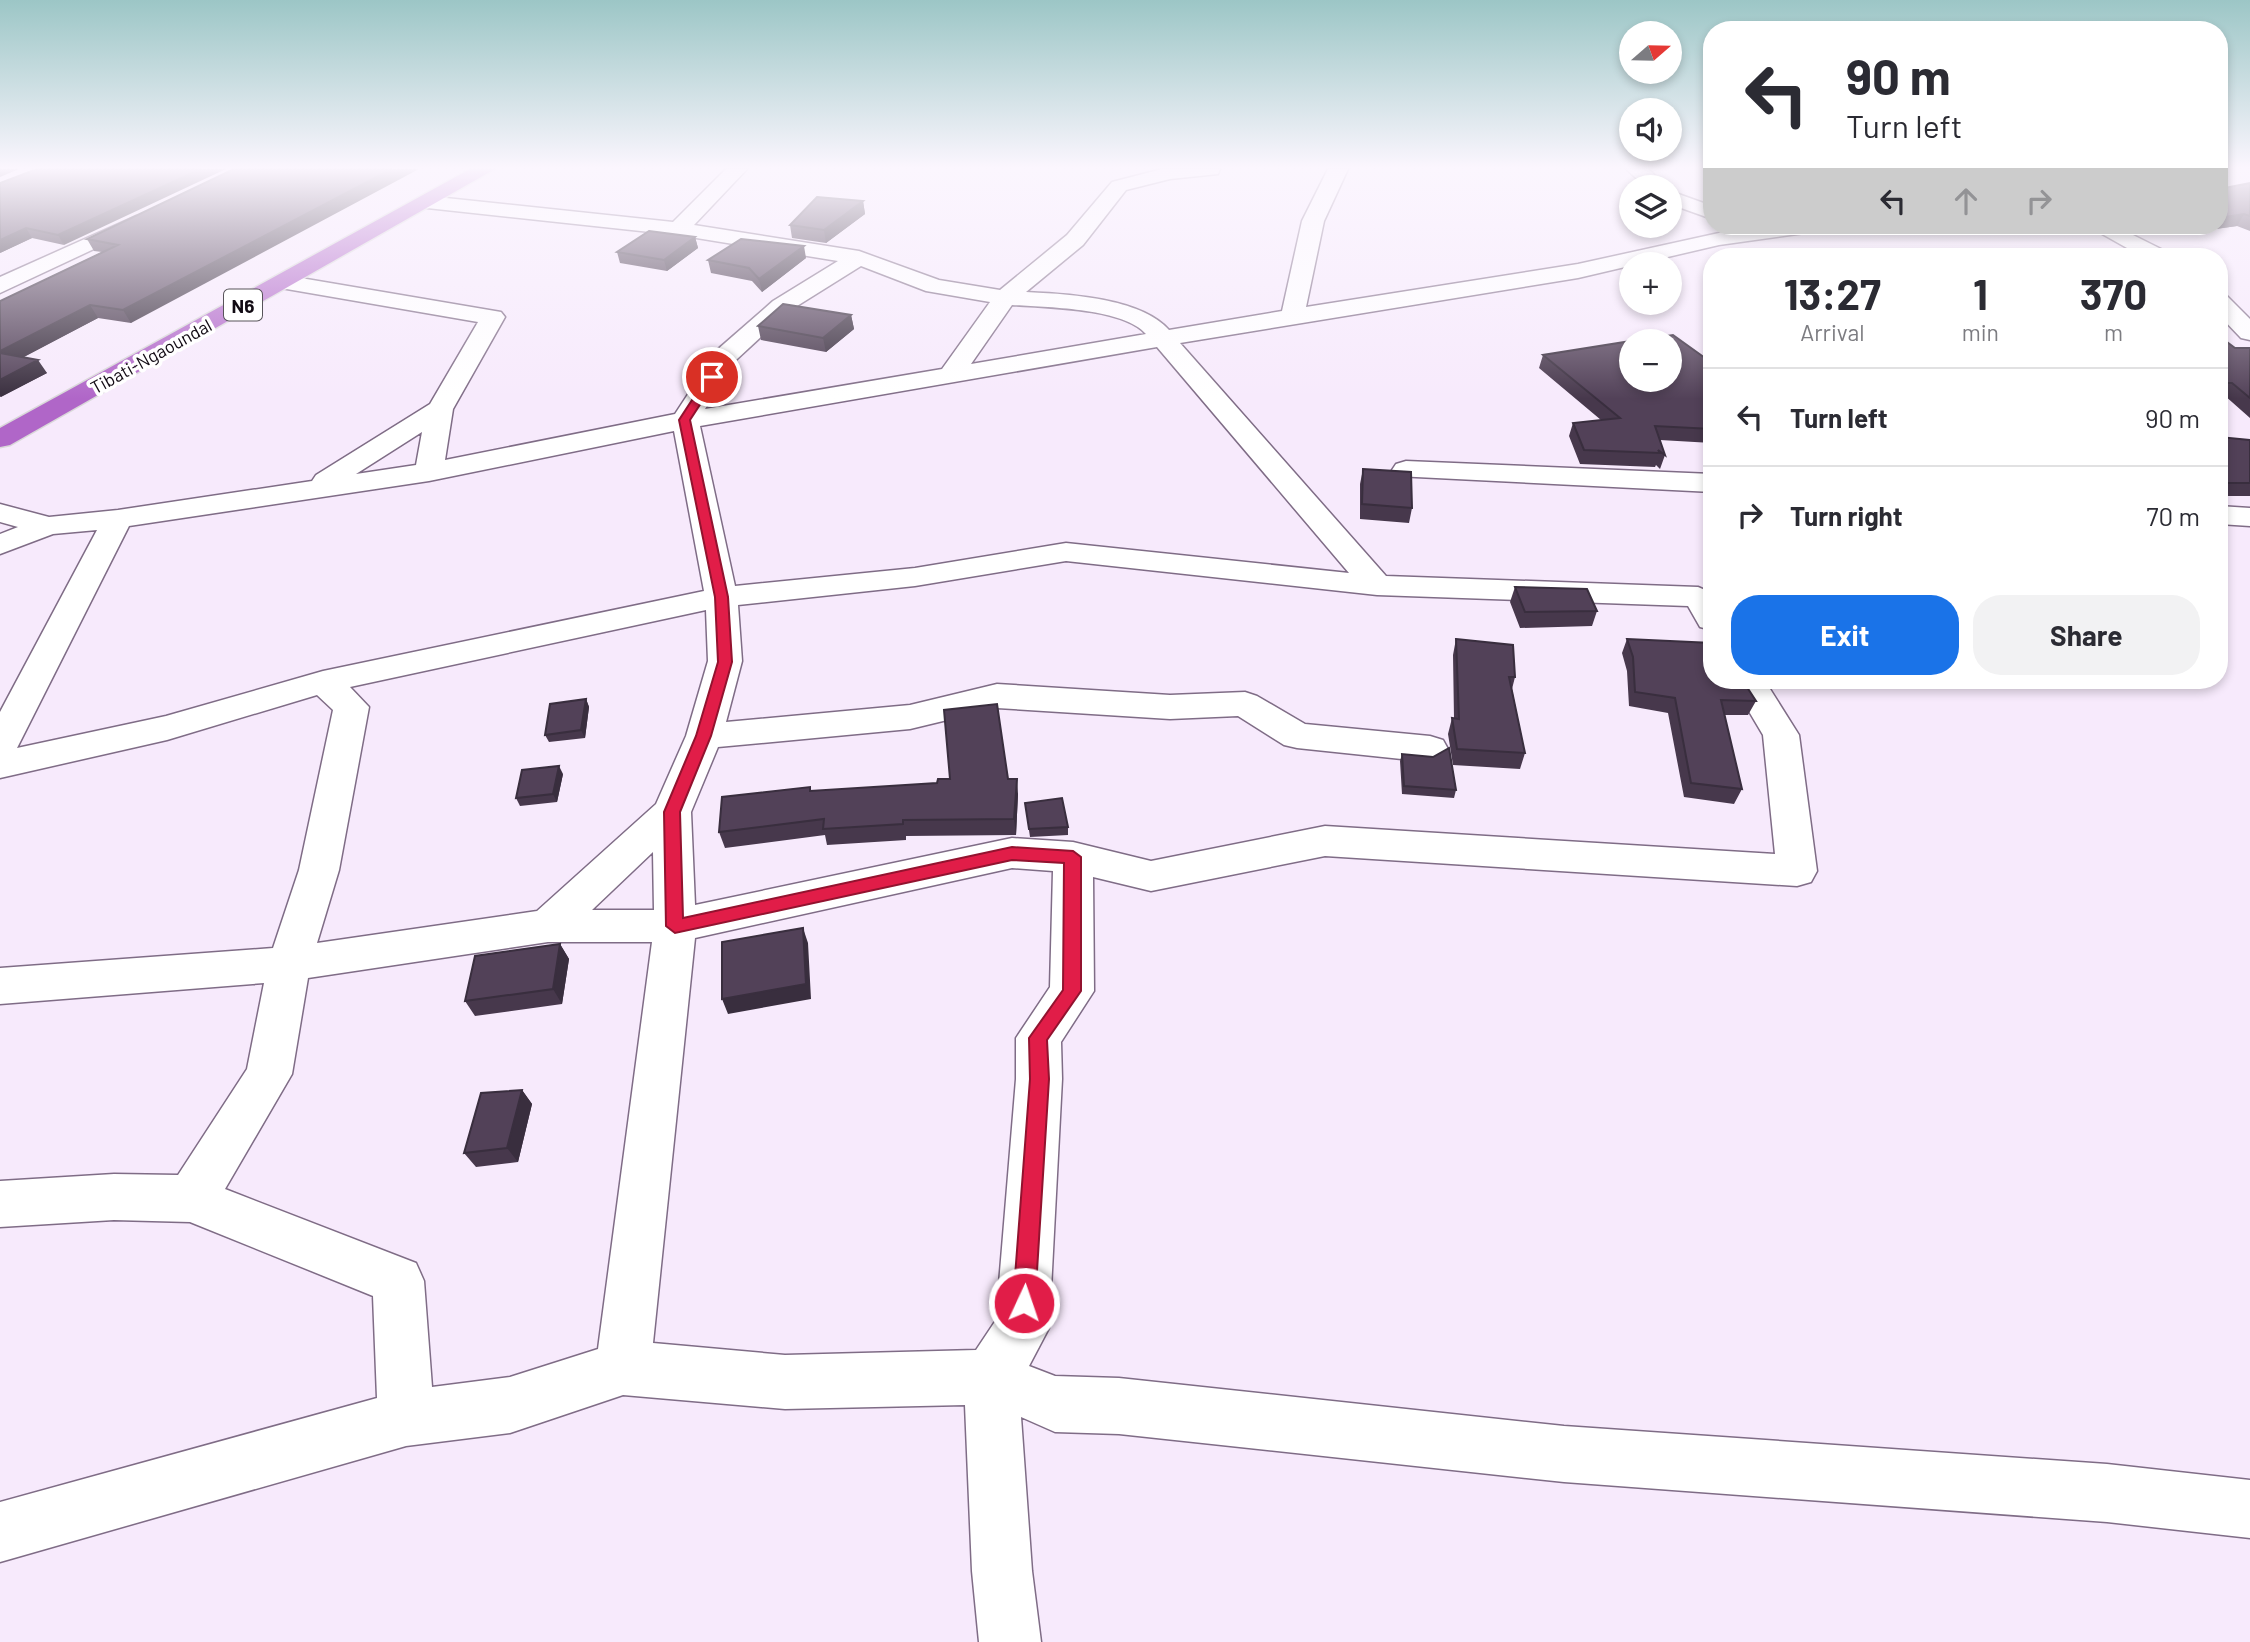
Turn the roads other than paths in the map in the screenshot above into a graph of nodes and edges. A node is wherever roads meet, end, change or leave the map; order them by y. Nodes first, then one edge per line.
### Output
1 (86, 246) edge
2 (348, 246) edge
3 (782, 246) edge
4 (1067, 246) edge
5 (1305, 246) edge
6 (1684, 246) edge
7 (859, 258) junction
8 (283, 282) junction
9 (0, 286) edge
10 (1005, 298) junction
11 (2228, 310) edge
12 (1293, 316) junction
13 (979, 333) junction
14 (2250, 333) edge
15 (1162, 338) junction
16 (1067, 354) junction
17 (950, 375) junction
18 (440, 409) junction
19 (685, 420) junction
20 (0, 439) edge
21 (1406, 470) edge
22 (429, 472) junction
23 (1703, 483) edge
24 (314, 489) junction
25 (0, 513) edge
26 (2228, 516) edge
27 (2250, 517) edge
28 (118, 519) junction
29 (48, 526) junction
30 (0, 545) edge
31 (1377, 585) junction
32 (721, 597) junction
33 (1703, 605) edge
34 (323, 682) junction
35 (1753, 689) edge
36 (704, 736) junction
37 (0, 746) edge
38 (1430, 749) dead end
39 (0, 765) edge
40 (672, 812) junction
41 (1073, 857) junction
42 (548, 926) junction
43 (675, 926) junction
44 (289, 964) junction
45 (0, 986) edge
46 (191, 1199) junction
47 (0, 1204) edge
48 (623, 1368) junction
49 (991, 1377) junction
50 (406, 1418) junction
51 (2250, 1509) edge
52 (0, 1532) edge
53 (1010, 1642) edge

1 - 9 street
2 - 8 highway, Tibati-Ngaoundal / N6
3 - 7 street
4 - 10 street
5 - 12 street
6 - 12 street
7 - 10 street
7 - 19 street
8 - 18 street
8 - 20 highway, Tibati-Ngaoundal / N6
10 - 13 street
10 - 15 street
11 - 14 street
12 - 15 street
13 - 16 street
13 - 17 street
15 - 16 street
15 - 31 street
16 - 17 street
17 - 19 street
18 - 22 street
18 - 24 street
19 - 22 street
19 - 32 street
21 - 23 street
22 - 24 street
24 - 28 street
25 - 29 street
26 - 27 street
28 - 29 street
28 - 37 street
29 - 30 street
31 - 32 street
31 - 33 street
32 - 34 street
32 - 36 street
34 - 39 street
34 - 44 street
35 - 41 street
36 - 38 street
36 - 40 street
40 - 42 street
40 - 43 street
41 - 43 street
41 - 49 street
42 - 43 street
42 - 44 street
43 - 48 street
44 - 45 street
44 - 46 street
46 - 47 street
46 - 50 street
48 - 49 street
48 - 50 street
49 - 51 street
49 - 53 street
50 - 52 street

